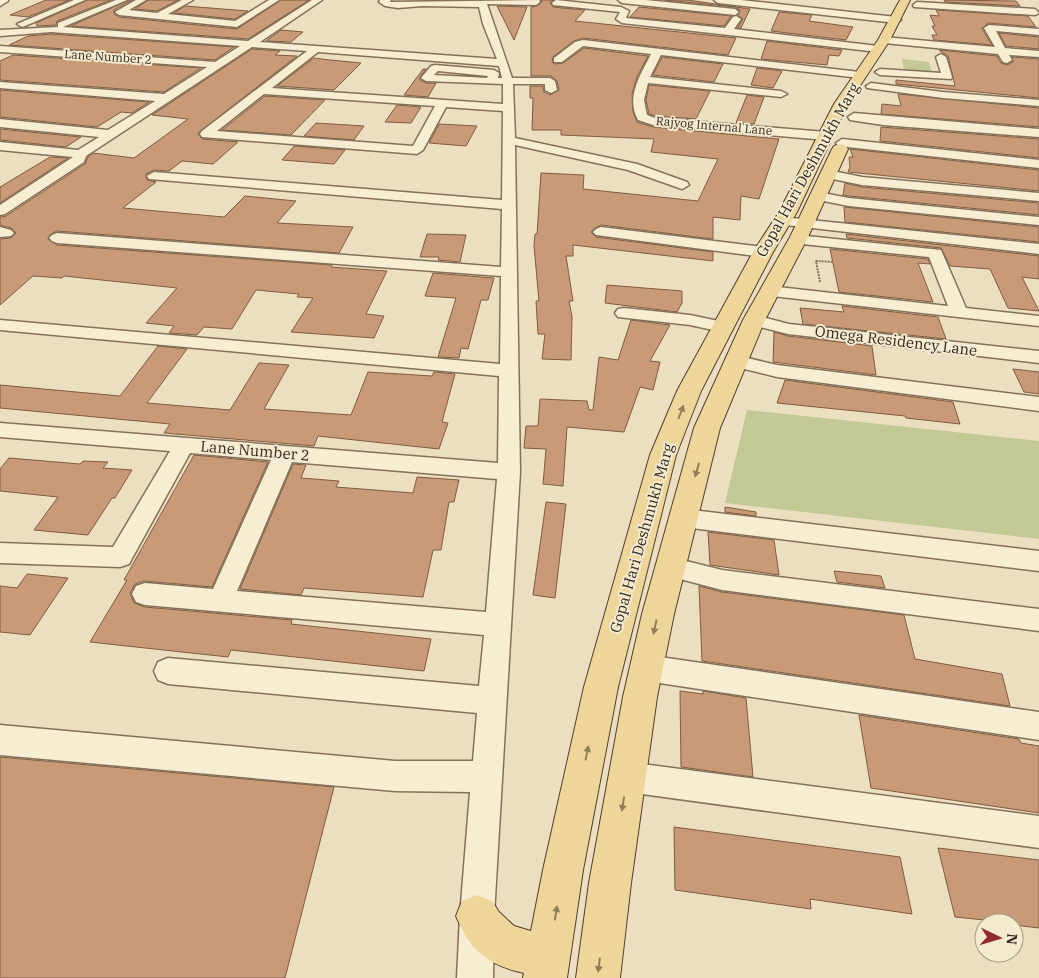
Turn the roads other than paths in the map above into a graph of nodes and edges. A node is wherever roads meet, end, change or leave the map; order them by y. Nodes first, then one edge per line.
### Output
1 (81, 0) edge
2 (123, 0) edge
3 (142, 0) edge
4 (189, 0) edge
5 (275, 0) edge
6 (318, 0) edge
7 (386, 0) edge
8 (622, 0) edge
9 (718, 0) edge
10 (482, 2) edge
11 (536, 2) dead end
12 (556, 3) dead end
13 (1027, 4) dead end
14 (99, 10) junction
15 (119, 12) junction
16 (1037, 14) edge
17 (158, 16) junction
18 (194, 20) junction
19 (237, 24) junction
20 (274, 27) junction
21 (51, 29) junction
22 (728, 31) junction
23 (1039, 32) edge
24 (2, 33) edge
25 (163, 38) junction
26 (891, 39) edge
27 (248, 44) junction
28 (0, 49) edge
29 (316, 49) junction
30 (1002, 51) junction
31 (658, 52) junction
32 (1039, 54) edge
33 (941, 57) dead end
34 (558, 60) dead end
35 (1008, 63) dead end
36 (216, 65) junction
37 (500, 75) junction
38 (643, 78) junction
39 (551, 82) dead end
40 (0, 85) edge
41 (262, 91) junction
42 (781, 94) dead end
43 (166, 98) junction
44 (1039, 103) edge
45 (442, 104) junction
46 (509, 108) junction
47 (854, 117) junction
48 (0, 123) edge
49 (1039, 133) edge
50 (110, 134) junction
51 (509, 140) junction
52 (834, 140) junction
53 (0, 146) edge
54 (80, 154) junction
55 (1039, 164) edge
56 (154, 176) dead end
57 (682, 185) dead end
58 (823, 185) junction
59 (1039, 197) edge
60 (509, 205) junction
61 (0, 211) edge
62 (1039, 221) edge
63 (794, 228) junction
64 (601, 232) dead end
65 (57, 238) dead end
66 (1039, 248) edge
67 (763, 252) junction
68 (509, 272) junction
69 (769, 291) junction
70 (959, 312) junction
71 (624, 313) dead end
72 (754, 320) junction
73 (1039, 321) edge
74 (0, 325) edge
75 (722, 327) junction
76 (1039, 357) edge
77 (735, 361) junction
78 (509, 371) junction
79 (1039, 404) edge
80 (0, 430) edge
81 (184, 445) junction
82 (284, 454) junction
83 (509, 472) junction
84 (683, 518) junction
85 (0, 553) edge
86 (1039, 561) edge
87 (670, 567) junction
88 (145, 594) dead end
89 (220, 602) junction
90 (1039, 620) edge
91 (498, 625) junction
92 (646, 668) junction
93 (168, 671) dead end
94 (493, 700) junction
95 (1039, 726) edge
96 (0, 740) edge
97 (487, 777) junction
98 (627, 777) junction
99 (1039, 832) edge
100 (477, 916) junction
101 (547, 966) edge
102 (475, 978) edge
103 (598, 978) edge

1 - 24 street
2 - 14 street
3 - 15 street
4 - 17 street
5 - 19 street
6 - 20 street
7 - 10 street
8 - 22 street
9 - 26 street
10 - 11 street
10 - 37 street
12 - 22 street
13 - 16 street
14 - 15 street
14 - 21 street
15 - 17 street
16 - 26 street
17 - 18 street
18 - 19 street
18 - 25 street
19 - 20 street
20 - 27 street
21 - 24 street
21 - 25 street
22 - 26 street
23 - 30 street
25 - 27 street
26 - 30 street
26 - 31 street
26 - 33 street
26 - 44 street
26 - 47 main road, Gopal Hari Deshmukh Marg
26 - 52 main road, Gopal Hari Deshmukh Marg
27 - 29 street
27 - 36 street
28 - 36 street, Lane Number 2
29 - 37 street
29 - 41 street
30 - 32 street
30 - 35 street
31 - 34 street
31 - 38 street, Rajyog Internal Lane
36 - 43 street
37 - 37 street
37 - 39 street
37 - 46 street
38 - 42 street
38 - 52 street, Rajyog Internal Lane
40 - 43 street
41 - 45 street
41 - 45 street
43 - 50 street
45 - 46 street
46 - 51 street
47 - 49 street
47 - 52 main road, Gopal Hari Deshmukh Marg
48 - 50 street
50 - 54 street
51 - 57 street
51 - 60 street
52 - 55 street
52 - 58 main road, Gopal Hari Deshmukh Marg
52 - 63 main road, Gopal Hari Deshmukh Marg
53 - 54 street
54 - 61 street
56 - 60 street
58 - 59 street
58 - 62 street
58 - 63 main road, Gopal Hari Deshmukh Marg
60 - 68 street
63 - 66 street
63 - 67 main road, Gopal Hari Deshmukh Marg
63 - 69 main road, Gopal Hari Deshmukh Marg
63 - 70 street
64 - 67 street
65 - 68 street
67 - 75 main road, Gopal Hari Deshmukh Marg
68 - 78 street
69 - 70 street
69 - 72 main road, Gopal Hari Deshmukh Marg
70 - 73 street
71 - 75 street
72 - 76 street, Omega Residency Lane
72 - 77 main road, Gopal Hari Deshmukh Marg
74 - 78 street
101 -> 75 main road, Gopal Hari Deshmukh Marg
77 - 79 street
77 -> 84 main road, Gopal Hari Deshmukh Marg
78 - 83 street
80 - 81 street, Lane Number 2
81 - 82 street, Lane Number 2
81 - 85 street
82 - 83 street, Lane Number 2
82 - 89 street
83 - 91 street
84 - 86 street
84 - 87 main road, Gopal Hari Deshmukh Marg
87 - 90 street
87 -> 92 main road, Gopal Hari Deshmukh Marg
88 - 89 street
89 - 91 street
91 - 94 street
92 - 95 street
92 - 98 main road, Gopal Hari Deshmukh Marg
93 - 94 street
94 - 97 street
96 - 97 street
97 - 100 street
98 - 99 street
98 -> 103 main road, Gopal Hari Deshmukh Marg
100 - 101 main road
100 - 102 street

